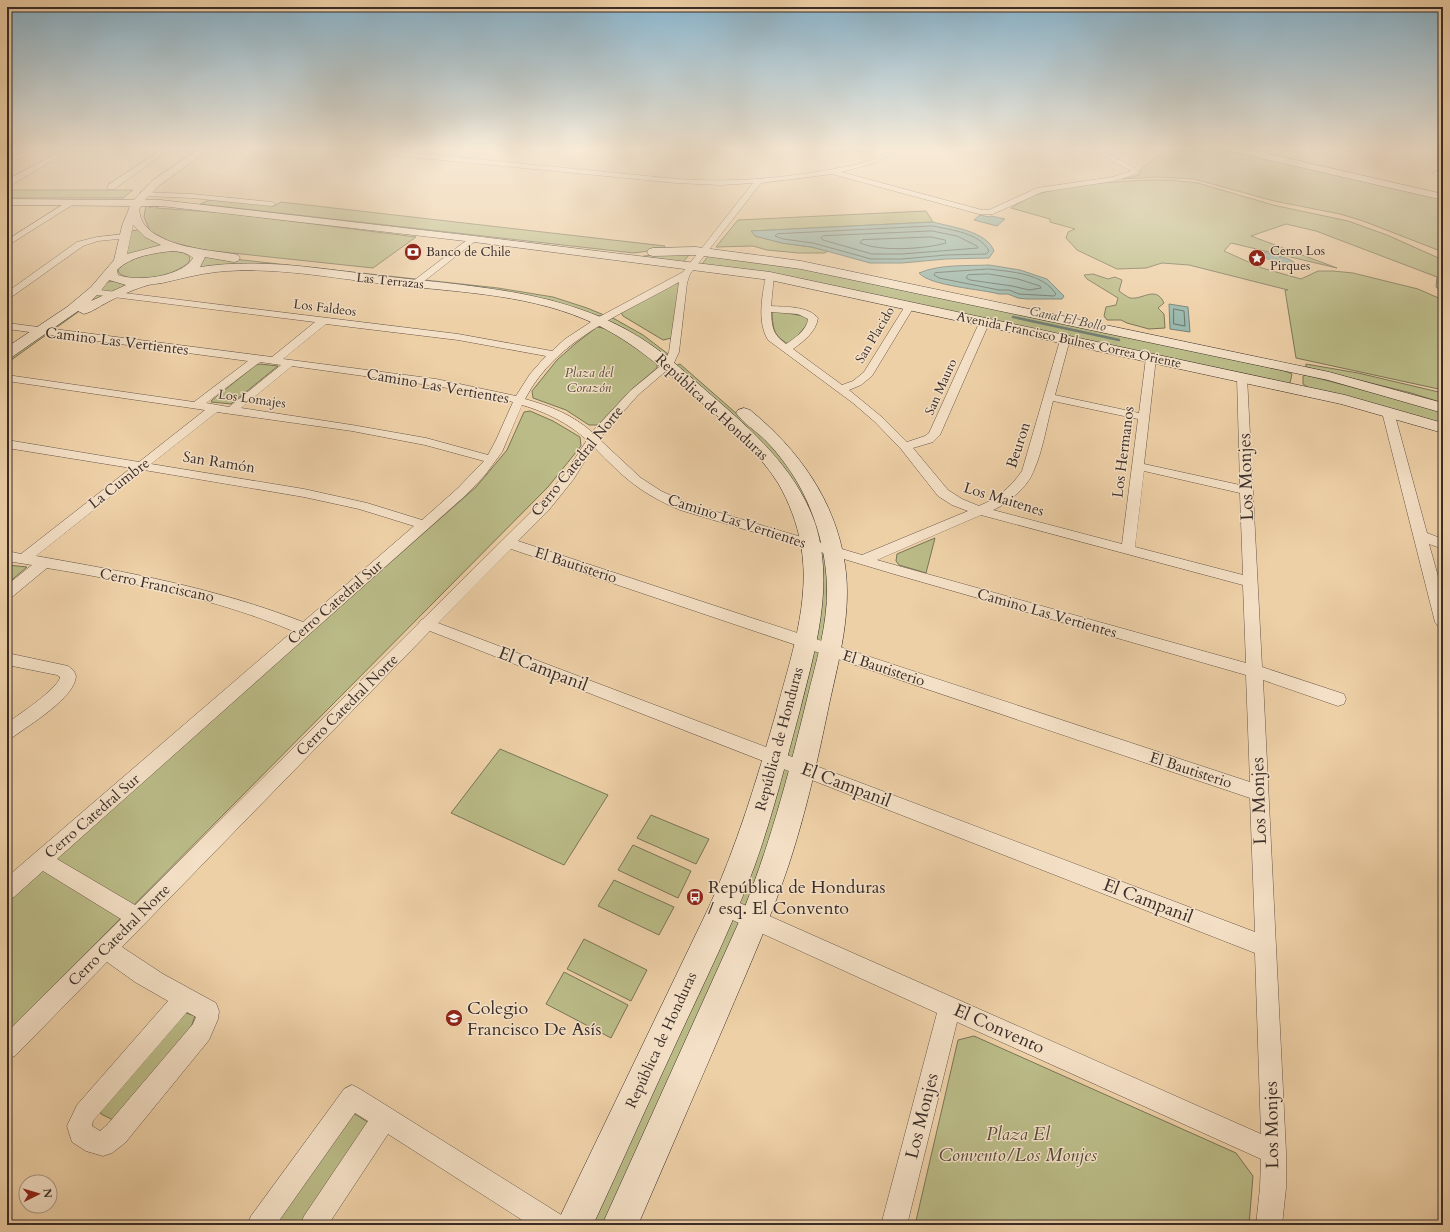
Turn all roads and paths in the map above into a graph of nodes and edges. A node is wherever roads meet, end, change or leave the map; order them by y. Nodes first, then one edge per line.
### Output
1 (64, 207) edge
2 (137, 207) edge
3 (138, 207) edge
4 (203, 207) edge
5 (738, 207) edge
6 (965, 207) edge
7 (1000, 207) edge
8 (125, 236) junction
9 (474, 239) junction
10 (8, 242) edge
11 (177, 249) junction
12 (193, 252) junction
13 (704, 252) junction
14 (610, 256) junction
15 (120, 261) junction
16 (311, 269) junction
17 (689, 270) junction
18 (111, 271) junction
19 (176, 275) junction
20 (770, 276) junction
21 (419, 281) junction
22 (142, 282) junction
23 (92, 292) junction
24 (112, 295) junction
25 (7, 296) edge
26 (910, 305) junction
27 (767, 309) junction
28 (606, 317) junction
29 (324, 320) junction
30 (985, 321) junction
31 (7, 326) edge
32 (40, 331) junction
33 (54, 332) junction
34 (1065, 339) junction
35 (664, 349) junction
36 (785, 349) junction
37 (7, 354) edge
38 (554, 354) junction
39 (1151, 358) junction
40 (257, 359) junction
41 (274, 361) junction
42 (290, 363) junction
43 (7, 366) edge
44 (1296, 369) junction
45 (1242, 377) junction
46 (7, 378) edge
47 (841, 389) junction
48 (1296, 389) junction
49 (1049, 397) junction
50 (519, 400) junction
51 (197, 405) junction
52 (215, 408) junction
53 (1443, 408) edge
54 (232, 410) junction
55 (1388, 412) junction
56 (1143, 417) junction
57 (1443, 428) edge
58 (594, 439) junction
59 (7, 444) edge
60 (905, 446) junction
61 (491, 459) junction
62 (142, 465) junction
63 (1138, 466) junction
64 (1246, 490) junction
65 (981, 511) junction
66 (424, 525) junction
67 (1420, 536) junction
68 (508, 543) junction
69 (1443, 544) edge
70 (822, 548) junction
71 (1128, 550) junction
72 (7, 556) edge
73 (23, 559) junction
74 (864, 560) junction
75 (44, 563) junction
76 (1250, 582) junction
77 (7, 593) edge
78 (1443, 622) edge
79 (426, 624) junction
80 (304, 629) junction
81 (806, 642) junction
82 (829, 650) junction
83 (7, 659) edge
84 (1254, 671) junction
85 (1338, 699) dead end
86 (7, 732) edge
87 (775, 758) junction
88 (803, 769) junction
89 (1259, 793) junction
90 (41, 860) junction
91 (7, 890) edge
92 (724, 906) junction
93 (137, 917) junction
94 (754, 919) junction
95 (1265, 946) junction
96 (107, 948) junction
97 (184, 999) junction
98 (950, 1006) junction
99 (7, 1048) edge
100 (385, 1118) junction
101 (1274, 1152) junction
102 (260, 1225) edge
103 (313, 1225) edge
104 (554, 1225) edge
105 (574, 1225) edge
106 (620, 1225) edge
107 (894, 1225) edge
108 (1269, 1225) edge

1 - 10 street
2 - 8 street
3 - 11 street
4 - 9 street
5 - 13 street, República de Honduras
6 - 7 street
8 - 15 street
8 - 25 street
9 - 14 street
9 - 21 street
11 - 12 street, Las Terrazas
11 - 15 street
12 - 16 street, Las Terrazas
12 - 19 street
13 - 14 street, Avenida Francisco Bulnes Correa Oriente
13 - 17 street, República de Honduras
13 - 44 street, Avenida Francisco Bulnes Correa Oriente
14 - 17 street, Avenida Francisco Bulnes Correa Oriente
15 - 18 street
16 - 19 street, Las Terrazas
16 - 21 street, Las Terrazas
17 - 20 street, Avenida Francisco Bulnes Correa Oriente
17 - 28 street, República de Honduras
17 - 35 street, República de Honduras
18 - 22 street
18 - 23 street
19 - 22 street, Las Terrazas
20 - 26 street, Avenida Francisco Bulnes Correa Oriente
20 - 27 street, Los Maitenes
21 - 28 street, Las Terrazas
22 - 24 street
23 - 24 street, Los Faldeos
23 - 32 street
24 - 29 street, Los Faldeos
24 - 33 street
26 - 30 street, Avenida Francisco Bulnes Correa Oriente
26 - 47 street, San Placido
27 - 36 street, Los Maitenes
27 - 36 street
28 - 35 street, República de Honduras
28 - 38 street, Cerro Catedral Sur
29 - 38 street, Los Faldeos
29 - 41 street
30 - 34 street, Avenida Francisco Bulnes Correa Oriente
30 - 60 street, San Mauro
31 - 32 street, Camino Las Vertientes
32 - 33 street, Camino Las Vertientes
32 - 37 street
33 - 40 street, Camino Las Vertientes
33 - 43 street
34 - 39 street, Avenida Francisco Bulnes Correa Oriente
34 - 49 street, Beuron
35 - 58 street, Cerro Catedral Norte
35 - 70 street, República de Honduras
36 - 47 street, Los Maitenes
38 - 50 street, Cerro Catedral Sur
39 - 45 street, Avenida Francisco Bulnes Correa Oriente
39 - 56 street, Los Hermanos
40 - 41 street, Camino Las Vertientes
40 - 51 street
41 - 42 street, Camino Las Vertientes
42 - 50 street, Camino Las Vertientes
42 - 54 street
44 - 48 street
44 - 53 street, Avenida Francisco Bulnes Correa Oriente
45 - 48 street, Avenida Francisco Bulnes Correa Oriente
45 - 64 street, Los Monjes
46 - 51 street, Los Lomajes
47 - 60 street, Los Maitenes
48 - 55 street, Avenida Francisco Bulnes Correa Oriente
49 - 56 street
49 - 65 street, Beuron
50 - 58 street, Camino Las Vertientes
50 - 61 street, Cerro Catedral Sur
51 - 52 street, Los Lomajes
52 - 54 street, Los Lomajes
52 - 62 street, La Cumbre
54 - 61 street, Los Lomajes
55 - 57 street, Avenida Francisco Bulnes Correa Oriente
55 - 67 street
56 - 63 street, Los Hermanos
58 - 68 street, Cerro Catedral Norte
58 - 70 street, Camino Las Vertientes
59 - 62 street, San Ramón
60 - 65 street, Los Maitenes
61 - 66 street, Cerro Catedral Sur
62 - 66 street, San Ramón
62 - 73 street, La Cumbre
63 - 64 street
63 - 71 street, Los Hermanos
64 - 76 street, Los Monjes
65 - 71 street, Los Maitenes
65 - 74 street, Beuron
66 - 80 street, Cerro Catedral Sur
67 - 69 street
67 - 78 street
68 - 79 street, Cerro Catedral Norte
68 - 81 street, El Bautisterio
70 - 74 street, Camino Las Vertientes
70 - 81 street, República de Honduras
70 - 82 street, República de Honduras
71 - 76 street, Los Maitenes
72 - 73 street, Cerro Franciscano
73 - 75 street, Cerro Franciscano
74 - 84 street, Camino Las Vertientes
75 - 77 street
75 - 80 street, Cerro Franciscano
76 - 84 street, Los Monjes
79 - 87 street, El Campanil
79 - 93 street, Cerro Catedral Norte
80 - 90 street, Cerro Catedral Sur
81 - 82 street, El Bautisterio
81 - 87 street, República de Honduras
82 - 88 street, República de Honduras
82 - 89 street, El Bautisterio
83 - 86 street
84 - 85 street, Camino Las Vertientes
84 - 89 street, Los Monjes
87 - 88 street, El Campanil
87 - 92 street, República de Honduras
88 - 94 street, República de Honduras
88 - 95 street, El Campanil
89 - 95 street, Los Monjes
90 - 91 street, Cerro Catedral Sur
90 - 93 street, Cerro Catedral Sur
92 - 94 street, El Convento
92 - 105 street, República de Honduras
93 - 96 street, Cerro Catedral Norte
94 - 98 street, El Convento
94 - 106 street, República de Honduras
95 - 101 street, Los Monjes
96 - 97 street
96 - 99 street, Cerro Catedral Norte
97 - 97 street
98 - 101 street, El Convento
98 - 107 street, Los Monjes
100 - 102 street
100 - 103 street
100 - 104 street
101 - 108 street, Los Monjes

